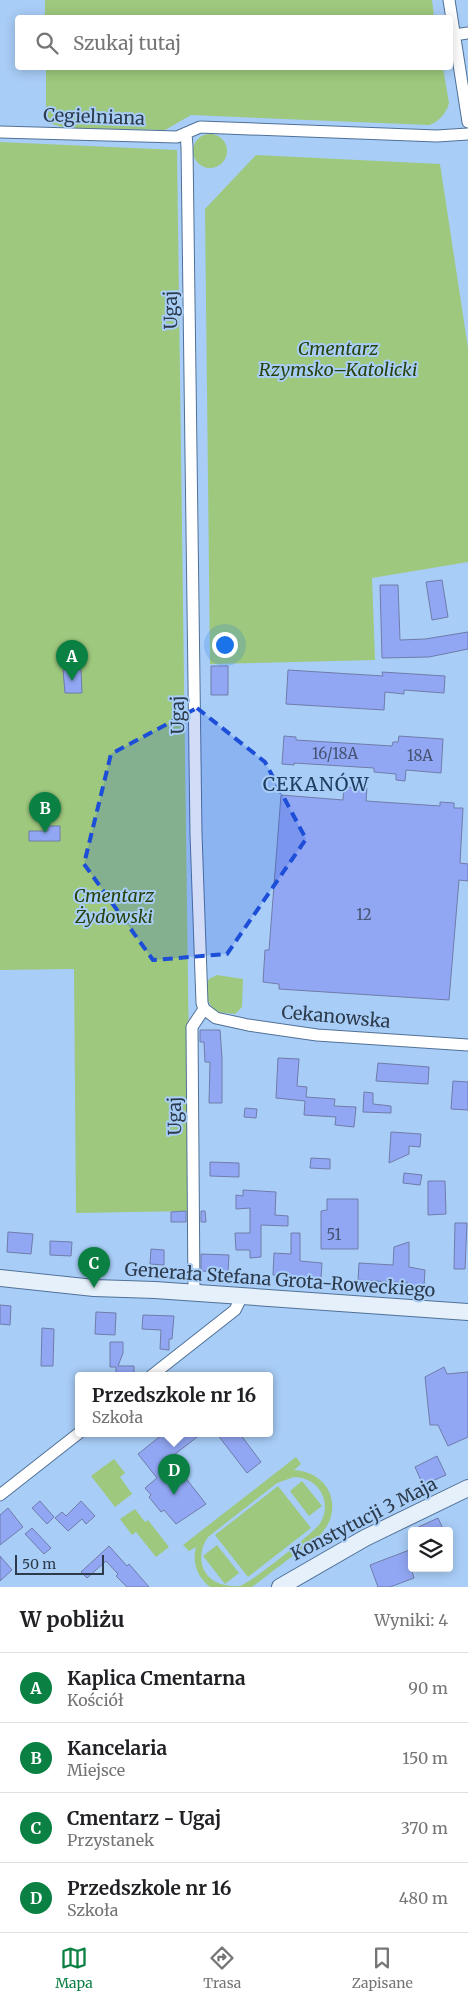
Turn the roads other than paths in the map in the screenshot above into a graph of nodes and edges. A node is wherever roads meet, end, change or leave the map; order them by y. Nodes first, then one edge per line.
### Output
1 (449, 0) edge
2 (451, 15) edge
3 (453, 28) edge
4 (468, 33) edge
5 (454, 35) junction
6 (468, 122) edge
7 (0, 132) edge
8 (186, 133) junction
9 (468, 134) edge
10 (204, 1009) junction
11 (468, 1045) edge
12 (0, 1278) edge
13 (194, 1293) junction
14 (242, 1296) junction
15 (468, 1312) edge
16 (155, 1372) edge
17 (75, 1436) edge
18 (468, 1488) edge
19 (0, 1495) edge
20 (280, 1587) edge

1 - 2 street
3 - 5 street
4 - 5 street
5 - 6 street
7 - 8 street, Cegielniana
8 - 9 street, Cegielniana
8 - 10 street, Ugaj
10 - 11 street, Cekanowska
10 - 13 street, Ugaj
12 - 13 street, Generała Stefana Grota-Roweckiego
13 - 14 street, Generała Stefana Grota-Roweckiego
14 - 15 street, Generała Stefana Grota-Roweckiego
14 - 16 street
17 - 19 street
18 - 20 street, Konstytucji 3 Maja

